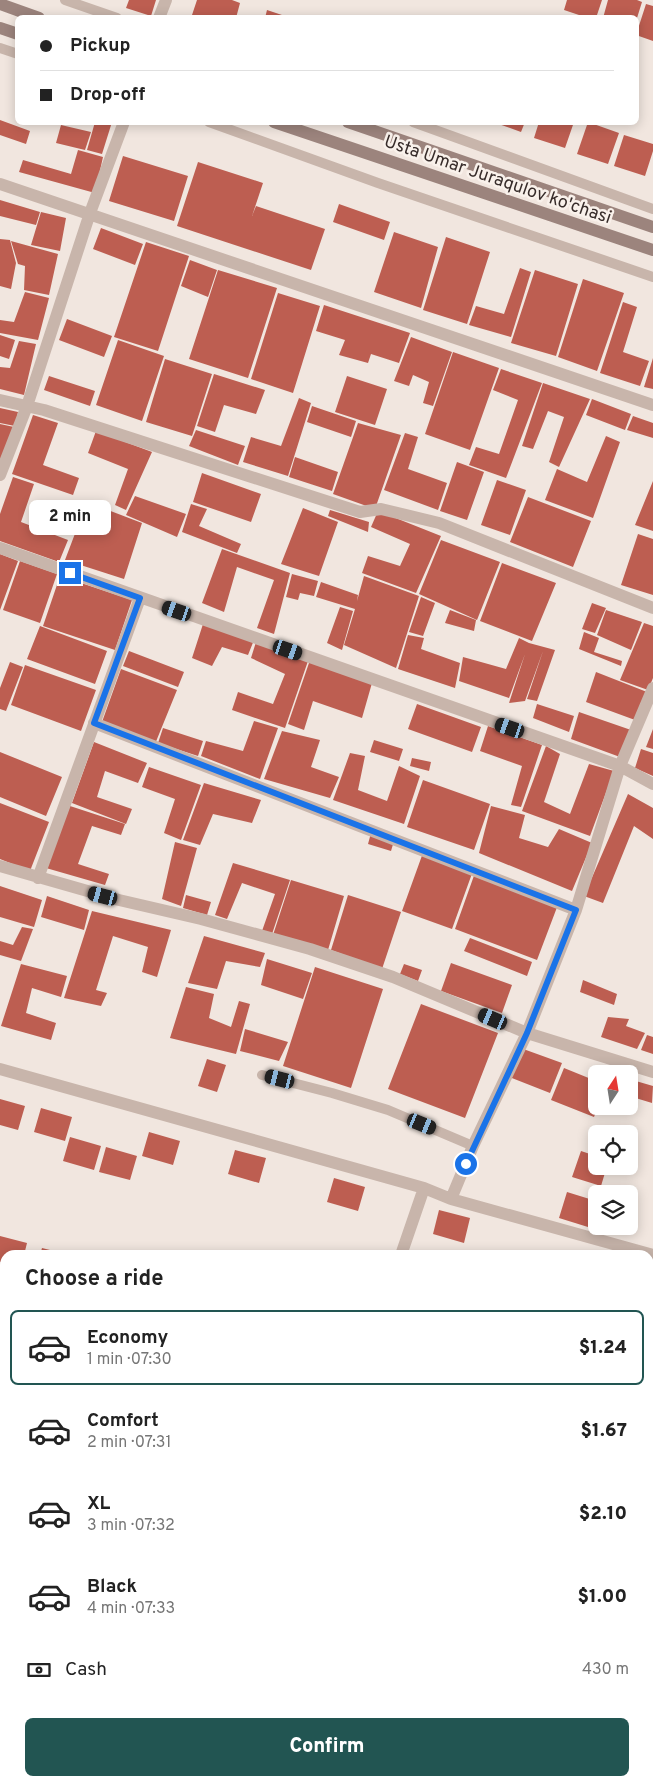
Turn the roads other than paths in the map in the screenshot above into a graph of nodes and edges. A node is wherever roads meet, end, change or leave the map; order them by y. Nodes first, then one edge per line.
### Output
1 (65, 0) edge
2 (166, 0) edge
3 (0, 4) edge
4 (31, 15) edge
5 (108, 15) edge
6 (160, 15) edge
7 (0, 28) edge
8 (15, 33) edge
9 (0, 48) edge
10 (15, 53) edge
11 (123, 125) edge
12 (217, 125) edge
13 (283, 125) edge
14 (357, 125) edge
15 (421, 125) edge
16 (0, 184) edge
17 (653, 208) edge
18 (90, 214) junction
19 (653, 227) edge
20 (653, 250) edge
21 (653, 277) edge
22 (0, 400) edge
23 (653, 405) edge
24 (27, 406) junction
25 (0, 475) edge
26 (0, 548) edge
27 (140, 598) junction
28 (653, 608) edge
29 (653, 688) edge
30 (94, 723) junction
31 (620, 766) junction
32 (653, 784) edge
33 (0, 866) edge
34 (38, 878) junction
35 (576, 910) junction
36 (527, 1033) junction
37 (0, 1069) edge
38 (653, 1072) edge
39 (262, 1075) dead end
40 (473, 1146) junction
41 (424, 1188) junction
42 (451, 1199) junction
43 (403, 1250) edge
44 (635, 1250) edge

1 - 5 lane
2 - 6 street
3 - 4 main road
7 - 8 main road
9 - 10 lane
11 - 18 street
12 - 21 lane
13 - 20 main road, Usta Umar Juraqulov ko'chasi
14 - 19 main road, Usta Umar Juraqulov ko'chasi
15 - 17 lane
16 - 18 street
18 - 23 street
18 - 24 street
22 - 24 street
24 - 25 street
24 - 28 street
26 - 27 street
27 - 30 street
27 - 31 street
29 - 31 street
30 - 34 street
30 - 35 street
31 - 32 street
31 - 35 street
33 - 34 street
34 - 36 street
35 - 36 street
36 - 38 street
36 - 40 street
37 - 41 street
39 - 40 lane
40 - 42 street
41 - 42 street
41 - 43 street
42 - 44 street

